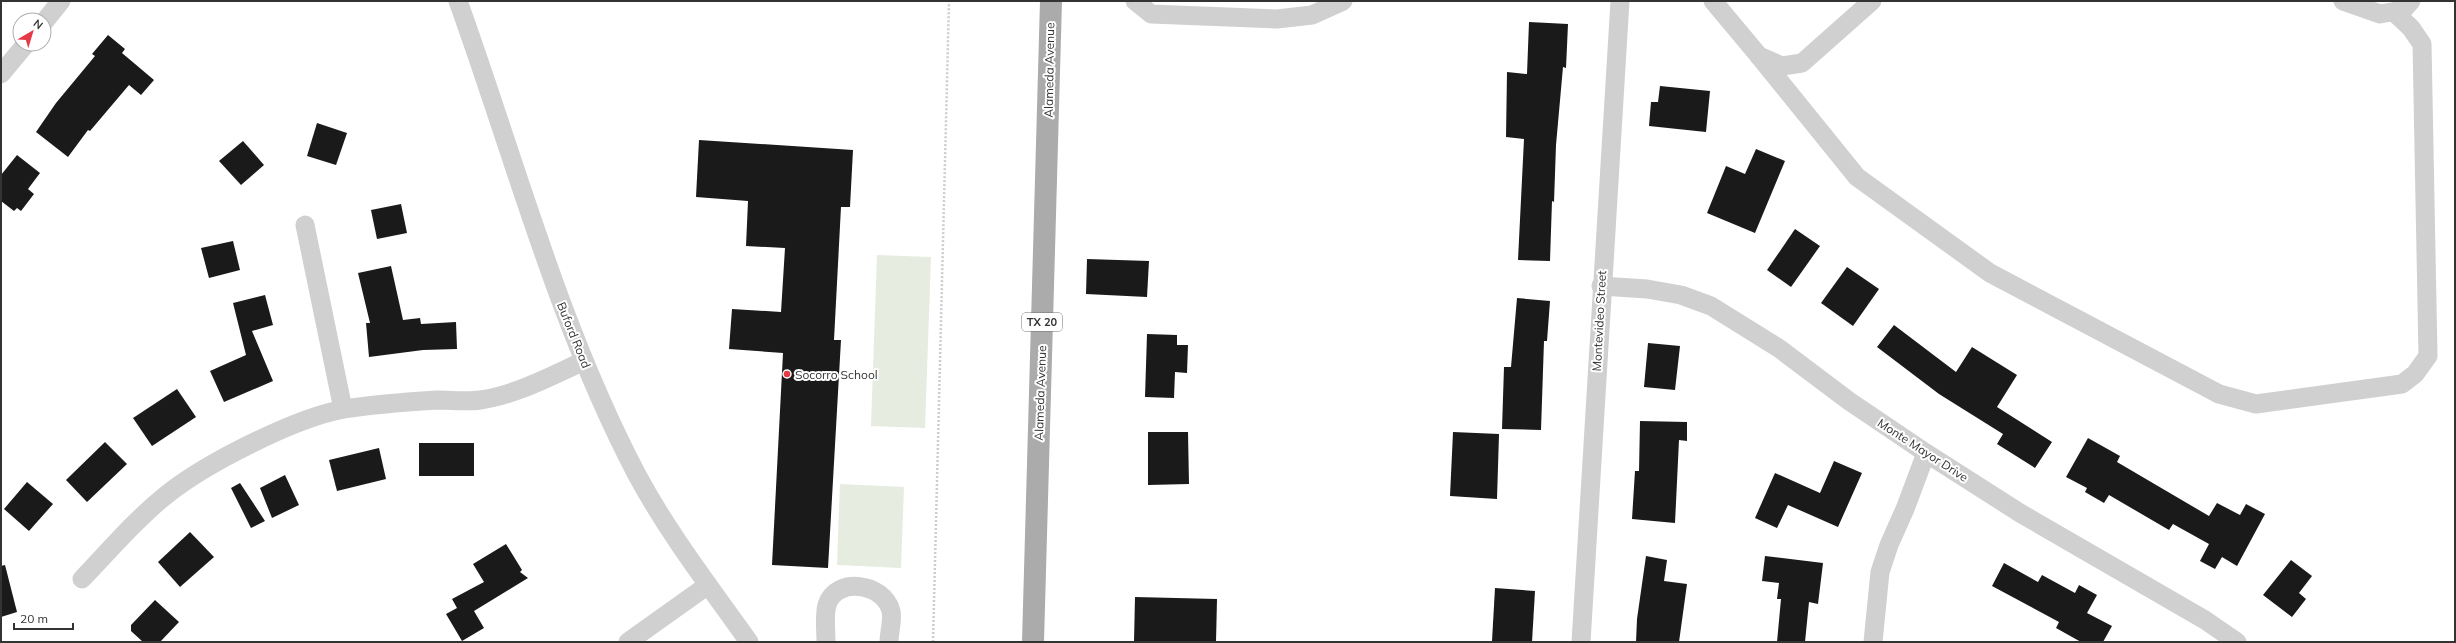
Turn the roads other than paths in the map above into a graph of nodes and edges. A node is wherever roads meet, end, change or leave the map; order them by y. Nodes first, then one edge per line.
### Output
1 (61, 1) edge
2 (458, 1) edge
3 (1051, 1) edge
4 (1135, 1) edge
5 (1343, 1) edge
6 (1620, 1) edge
7 (1713, 1) edge
8 (1872, 1) edge
9 (2411, 1) edge
10 (2349, 2) edge
11 (1312, 8) edge
12 (52, 12) edge
13 (2394, 12) junction
14 (19, 52) edge
15 (1759, 56) junction
16 (1, 74) edge
17 (304, 225) dead end
18 (1601, 286) junction
19 (584, 361) junction
20 (343, 409) junction
21 (1926, 453) junction
22 (82, 579) dead end
23 (708, 585) junction
24 (628, 642) edge
25 (749, 642) edge
26 (826, 642) edge
27 (889, 642) edge
28 (1033, 642) edge
29 (1581, 642) edge
30 (1873, 642) edge
31 (2237, 642) edge

1 - 12 street
2 - 19 street, Buford Road
3 - 28 main road, Alameda Avenue / TX 20
4 - 11 street
5 - 11 street
6 - 18 street, Montevideo Street
7 - 15 street
8 - 15 street
9 - 13 street
10 - 13 street
13 - 15 street
14 - 16 street
17 - 20 street
18 - 21 street, Monte Mayor Drive
18 - 29 street, Montevideo Street
19 - 20 street
19 - 23 street, Buford Road
20 - 22 street
21 - 30 street
21 - 31 street, Monte Mayor Drive
23 - 24 street
23 - 25 street, Buford Road
26 - 27 street

